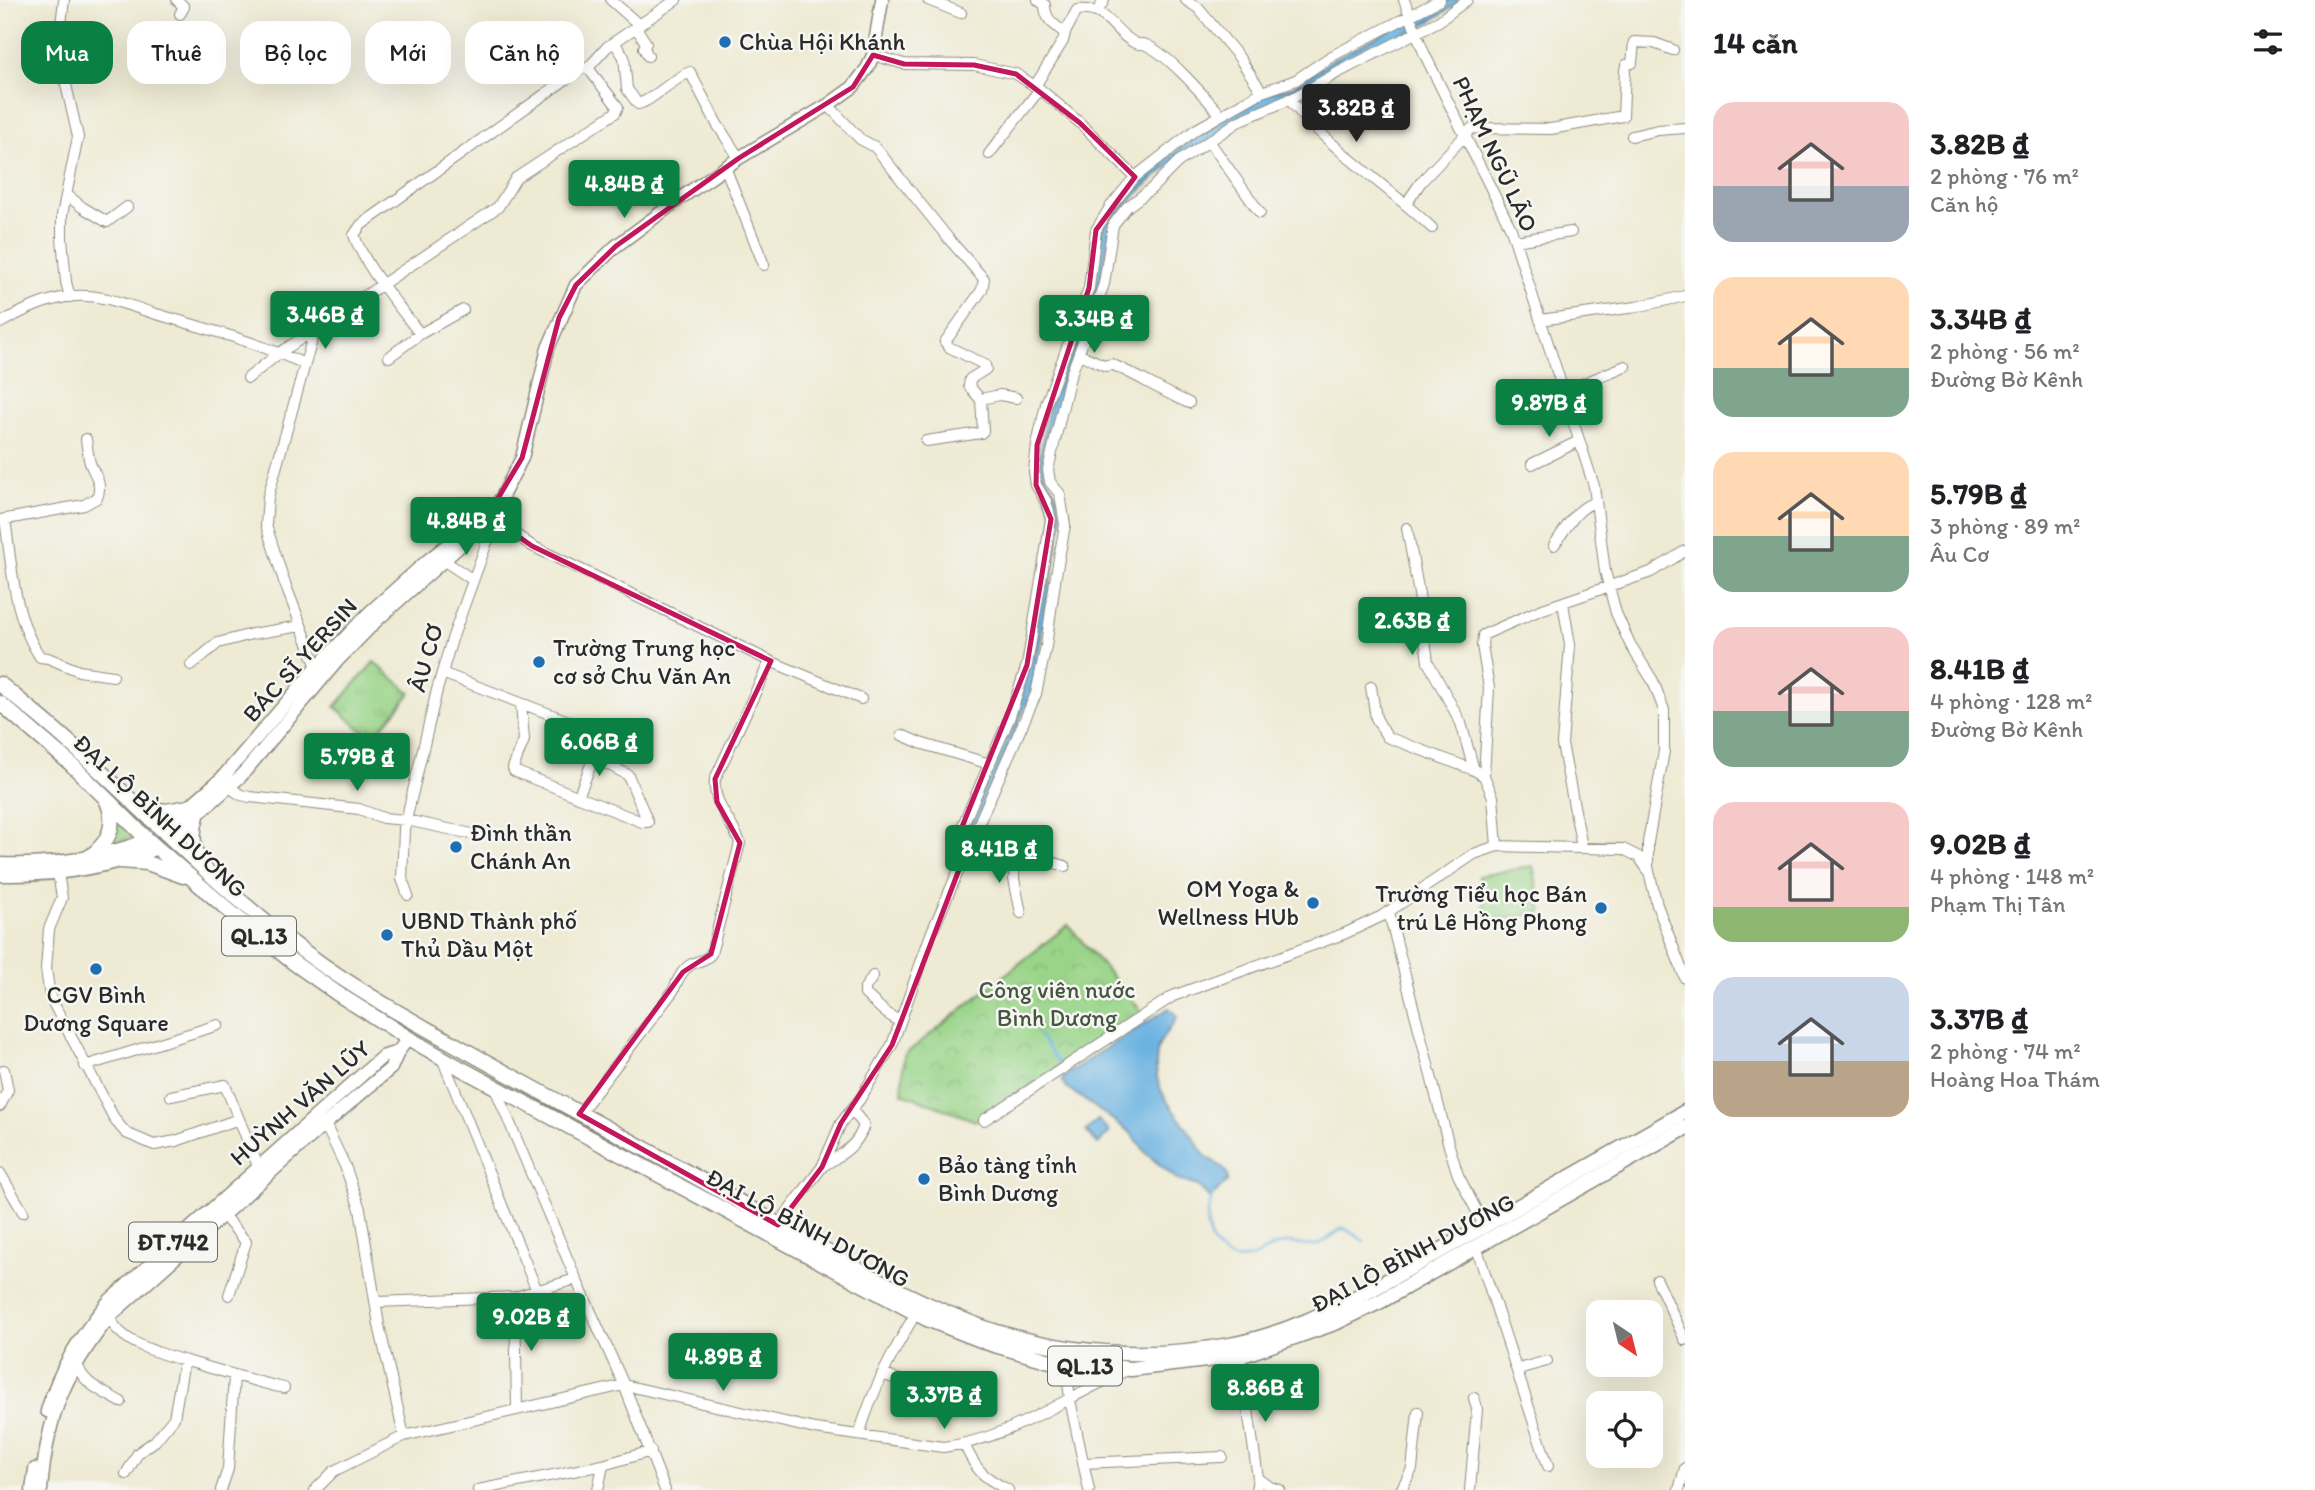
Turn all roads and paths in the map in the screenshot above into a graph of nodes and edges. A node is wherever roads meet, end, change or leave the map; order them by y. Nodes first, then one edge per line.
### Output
1 (64, 0) edge
2 (177, 0) edge
3 (611, 0) edge
4 (676, 0) edge
5 (882, 0) edge
6 (928, 0) edge
7 (1038, 0) edge
8 (1073, 0) edge
9 (1104, 0) edge
10 (1186, 0) edge
11 (1404, 0) edge
12 (1440, 0) edge
13 (1467, 0) edge
14 (1080, 9) junction
15 (1098, 11) junction
16 (961, 13) dead end
17 (180, 14) dead end
18 (1410, 16) junction
19 (637, 25) junction
20 (1065, 33) junction
21 (1416, 33) junction
22 (614, 42) junction
23 (1673, 50) dead end
24 (873, 55) junction
25 (648, 56) dead end
26 (588, 68) junction
27 (1038, 88) junction
28 (1262, 92) junction
29 (1290, 99) junction
30 (828, 105) junction
31 (1221, 115) junction
32 (1685, 128) edge
33 (1464, 135) junction
34 (1632, 136) dead end
35 (1209, 141) junction
36 (989, 154) dead end
37 (739, 158) junction
38 (725, 167) junction
39 (1138, 175) junction
40 (1150, 188) junction
41 (67, 195) junction
42 (1406, 204) junction
43 (127, 207) dead end
44 (1260, 213) dead end
45 (1432, 229) dead end
46 (1571, 232) dead end
47 (1515, 242) junction
48 (765, 265) dead end
49 (383, 284) junction
50 (1685, 296) edge
51 (70, 297) junction
52 (463, 310) dead end
53 (1540, 320) junction
54 (0, 323) edge
55 (315, 330) junction
56 (420, 334) junction
57 (278, 354) junction
58 (1079, 354) junction
59 (389, 357) dead end
60 (305, 364) junction
61 (1625, 366) dead end
62 (248, 378) dead end
63 (1563, 392) junction
64 (1016, 398) dead end
65 (981, 399) junction
66 (1189, 403) dead end
67 (86, 439) dead end
68 (926, 441) dead end
69 (1579, 441) junction
70 (1532, 464) dead end
71 (1596, 502) junction
72 (492, 517) junction
73 (3, 519) edge
74 (476, 526) junction
75 (1407, 528) dead end
76 (1554, 545) dead end
77 (1685, 551) edge
78 (443, 560) junction
79 (473, 580) junction
80 (408, 584) junction
81 (1609, 587) junction
82 (1563, 603) junction
83 (301, 626) junction
84 (771, 661) junction
85 (191, 665) dead end
86 (321, 672) junction
87 (442, 673) junction
88 (113, 676) dead end
89 (0, 684) edge
90 (1371, 687) dead end
91 (861, 699) dead end
92 (0, 703) edge
93 (521, 704) junction
94 (284, 717) junction
95 (902, 735) dead end
96 (594, 757) junction
97 (990, 764) junction
98 (1474, 770) junction
99 (1484, 776) junction
100 (229, 787) junction
101 (578, 797) junction
102 (105, 798) junction
103 (137, 806) junction
104 (193, 811) junction
105 (406, 820) junction
106 (166, 834) junction
107 (472, 834) dead end
108 (973, 840) junction
109 (152, 844) junction
110 (1497, 846) junction
111 (1582, 848) junction
112 (1015, 852) junction
113 (88, 858) junction
114 (120, 861) junction
115 (0, 864) edge
116 (1065, 866) dead end
117 (960, 867) junction
118 (58, 873) junction
119 (1650, 874) junction
120 (0, 875) edge
121 (201, 877) junction
122 (408, 895) dead end
123 (1021, 913) dead end
124 (1389, 913) junction
125 (873, 976) dead end
126 (1685, 978) edge
127 (900, 1022) junction
128 (417, 1024) junction
129 (218, 1026) dead end
130 (408, 1038) junction
131 (398, 1052) junction
132 (442, 1056) junction
133 (85, 1066) junction
134 (4, 1070) dead end
135 (494, 1086) junction
136 (171, 1096) dead end
137 (0, 1106) edge
138 (852, 1110) junction
139 (1685, 1112) edge
140 (579, 1114) junction
141 (239, 1119) junction
142 (984, 1120) dead end
143 (325, 1124) junction
144 (1685, 1128) edge
145 (258, 1166) junction
146 (822, 1167) junction
147 (0, 1173) edge
148 (23, 1212) dead end
149 (223, 1215) junction
150 (778, 1225) junction
151 (1485, 1227) junction
152 (1476, 1246) junction
153 (576, 1279) junction
154 (1657, 1280) dead end
155 (537, 1291) junction
156 (229, 1295) dead end
157 (515, 1297) junction
158 (376, 1302) junction
159 (916, 1313) junction
160 (110, 1316) junction
161 (1685, 1340) edge
162 (1069, 1348) junction
163 (1240, 1356) junction
164 (184, 1361) junction
165 (1547, 1361) dead end
166 (77, 1362) junction
167 (1066, 1364) junction
168 (1131, 1368) junction
169 (1518, 1369) junction
170 (882, 1374) junction
171 (234, 1376) junction
172 (61, 1381) junction
173 (624, 1385) junction
174 (284, 1388) dead end
175 (961, 1394) dead end
176 (1475, 1398) dead end
177 (1070, 1400) junction
178 (121, 1402) dead end
179 (517, 1409) junction
180 (1418, 1412) dead end
181 (859, 1435) junction
182 (404, 1436) junction
183 (964, 1444) junction
184 (651, 1451) junction
185 (1222, 1457) dead end
186 (1083, 1463) junction
187 (603, 1465) junction
188 (1548, 1466) dead end
189 (1685, 1468) edge
190 (126, 1475) dead end
191 (1258, 1478) junction
192 (1682, 1484) edge
193 (33, 1490) edge
194 (41, 1490) edge
195 (221, 1490) edge
196 (315, 1490) edge
197 (478, 1490) edge
198 (598, 1490) edge
199 (665, 1490) edge
200 (1009, 1490) edge
201 (1088, 1490) edge
202 (1256, 1490) edge
203 (1280, 1490) edge
204 (1401, 1490) edge
205 (1471, 1490) edge

1 - 41 street
2 - 17 street
3 - 19 street
4 - 19 street
5 - 24 main road, BÁC SĨ YERSIN
6 - 16 street
7 - 20 street
8 - 14 street
9 - 15 street
10 - 28 street
11 - 18 street
12 - 18 street
13 - 21 street
14 - 15 street
14 - 20 street
15 - 31 street
18 - 21 street, PHẠM NGŨ LÃO
18 - 28 street
19 - 22 street
19 - 25 street
20 - 27 street
21 - 29 street
21 - 33 street, PHẠM NGŨ LÃO
22 - 26 street
22 - 37 street
23 - 33 street
24 - 27 street
24 - 30 main road, BÁC SĨ YERSIN
26 - 49 street
26 - 49 street
27 - 36 street
27 - 39 street
28 - 31 street
29 - 35 street
29 - 42 street
30 - 37 main road, BÁC SĨ YERSIN
30 - 65 street
31 - 39 street
32 - 34 street
33 - 42 street
33 - 47 street, PHẠM NGŨ LÃO
35 - 40 street
35 - 44 street
37 - 38 main road, BÁC SĨ YERSIN
38 - 48 street
38 - 72 main road, BÁC SĨ YERSIN
39 - 40 street
39 - 97 street
40 - 58 street
41 - 43 street
41 - 51 street
42 - 45 street
46 - 47 street
47 - 53 street, PHẠM NGŨ LÃO
49 - 55 street
49 - 56 street
50 - 53 street
51 - 54 street
51 - 57 street
52 - 56 street
53 - 63 street, PHẠM NGŨ LÃO
55 - 57 street
55 - 60 street
56 - 59 street
57 - 60 street
57 - 62 street
58 - 66 street
58 - 108 street
60 - 83 street
61 - 63 street
63 - 69 street, PHẠM NGŨ LÃO
64 - 65 street
65 - 68 street
67 - 73 street
69 - 70 street
69 - 71 street, PHẠM NGŨ LÃO
71 - 76 street
71 - 81 street, PHẠM NGŨ LÃO
72 - 74 main road, BÁC SĨ YERSIN
72 - 79 street, ÂU CƠ
72 - 84 street
73 - 88 street
74 - 78 main road, BÁC SĨ YERSIN
74 - 80 main road, BÁC SĨ YERSIN
75 - 98 street
77 - 81 street
78 - 79 street
78 - 80 main road, BÁC SĨ YERSIN
79 - 87 street, ÂU CƠ
80 - 86 main road, BÁC SĨ YERSIN
81 - 82 street
81 - 119 street, PHẠM NGŨ LÃO
82 - 99 street
82 - 111 street
83 - 85 street
83 - 86 street
84 - 91 street
84 - 140 street
86 - 94 main road, BÁC SĨ YERSIN
87 - 93 street
87 - 105 street, ÂU CƠ
89 - 103 highway, ĐẠI LỘ BÌNH DƯƠNG / QL.13
90 - 98 street
92 - 102 highway, ĐẠI LỘ BÌNH DƯƠNG / QL.13
93 - 96 street
93 - 101 street
94 - 100 main road, BÁC SĨ YERSIN
94 - 104 main road, BÁC SĨ YERSIN
95 - 97 street
96 - 101 street
96 - 101 street
97 - 117 street
98 - 99 street
99 - 110 street
100 - 104 main road, BÁC SĨ YERSIN
100 - 105 street
102 - 109 highway, ĐẠI LỘ BÌNH DƯƠNG / QL.13
102 - 113 highway
103 - 104 highway
103 - 106 highway, ĐẠI LỘ BÌNH DƯƠNG / QL.13
104 - 106 main road, BÁC SĨ YERSIN
104 - 121 highway
105 - 107 street
105 - 122 street, ÂU CƠ
106 - 109 highway
106 - 121 highway, ĐẠI LỘ BÌNH DƯƠNG / QL.13
108 - 112 street
108 - 117 street
109 - 113 main road
109 - 114 main road
109 - 121 highway, ĐẠI LỘ BÌNH DƯƠNG / QL.13
110 - 111 street
110 - 124 street
111 - 119 street
112 - 116 street
112 - 123 street
113 - 115 main road
114 - 118 main road
114 - 121 highway
117 - 127 street
118 - 120 main road
118 - 133 street
119 - 126 street, PHẠM NGŨ LÃO
121 - 128 highway, ĐẠI LỘ BÌNH DƯƠNG / QL.13
121 - 130 highway, ĐẠI LỘ BÌNH DƯƠNG / QL.13
124 - 142 street
124 - 151 street
125 - 127 street
127 - 138 street
128 - 130 highway
128 - 140 highway, ĐẠI LỘ BÌNH DƯƠNG / QL.13
129 - 133 street
130 - 131 main road, ĐT.742
130 - 132 highway, ĐẠI LỘ BÌNH DƯƠNG / QL.13
131 - 143 main road, HUỲNH VĂN LŨY / ĐT.742
131 - 145 main road, HUỲNH VĂN LŨY / ĐT.742
132 - 135 highway, ĐẠI LỘ BÌNH DƯƠNG / QL.13
132 - 155 street
133 - 141 street
134 - 137 street
135 - 153 street
135 - 159 highway, ĐẠI LỘ BÌNH DƯƠNG / QL.13
136 - 141 street
138 - 146 street
138 - 146 street
139 - 151 highway, ĐẠI LỘ BÌNH DƯƠNG / QL.13
140 - 150 highway, ĐẠI LỘ BÌNH DƯƠNG / QL.13
141 - 145 street
143 - 149 main road, HUỲNH VĂN LŨY / ĐT.742
143 - 158 street
144 - 152 highway, ĐẠI LỘ BÌNH DƯƠNG / QL.13
145 - 172 main road, HUỲNH VĂN LŨY / ĐT.742
146 - 150 street
147 - 148 street
149 - 156 street
149 - 160 main road, HUỲNH VĂN LŨY / ĐT.742
150 - 162 highway, ĐẠI LỘ BÌNH DƯƠNG / QL.13
151 - 162 highway, ĐẠI LỘ BÌNH DƯƠNG / QL.13
152 - 163 highway, ĐẠI LỘ BÌNH DƯƠNG / QL.13
152 - 169 street
153 - 155 street
153 - 173 street
154 - 161 street
155 - 157 street
157 - 158 street
157 - 179 street
158 - 182 street
159 - 167 highway, ĐẠI LỘ BÌNH DƯƠNG / QL.13
159 - 170 street
160 - 164 street
160 - 166 main road, HUỲNH VĂN LŨY / ĐT.742
162 - 167 highway
163 - 168 highway, ĐẠI LỘ BÌNH DƯƠNG / QL.13
163 - 191 street
164 - 171 street
164 - 190 street
165 - 169 street
166 - 172 main road, HUỲNH VĂN LŨY / ĐT.742
166 - 178 street
167 - 168 highway, ĐẠI LỘ BÌNH DƯƠNG / QL.13
167 - 177 street
168 - 177 street
169 - 188 street
170 - 175 street
170 - 181 street
171 - 174 street
171 - 195 street
172 - 193 main road, HUỲNH VĂN LŨY / ĐT.742
172 - 194 main road, HUỲNH VĂN LŨY / ĐT.742
173 - 179 street
173 - 181 street
173 - 184 street
176 - 205 street
177 - 183 street
177 - 186 street
179 - 182 street
180 - 204 street
181 - 183 street
182 - 196 street
183 - 200 street
184 - 187 street
184 - 199 street
185 - 186 street
186 - 201 street
187 - 197 street
187 - 198 street
189 - 192 street
191 - 202 street
191 - 203 street

